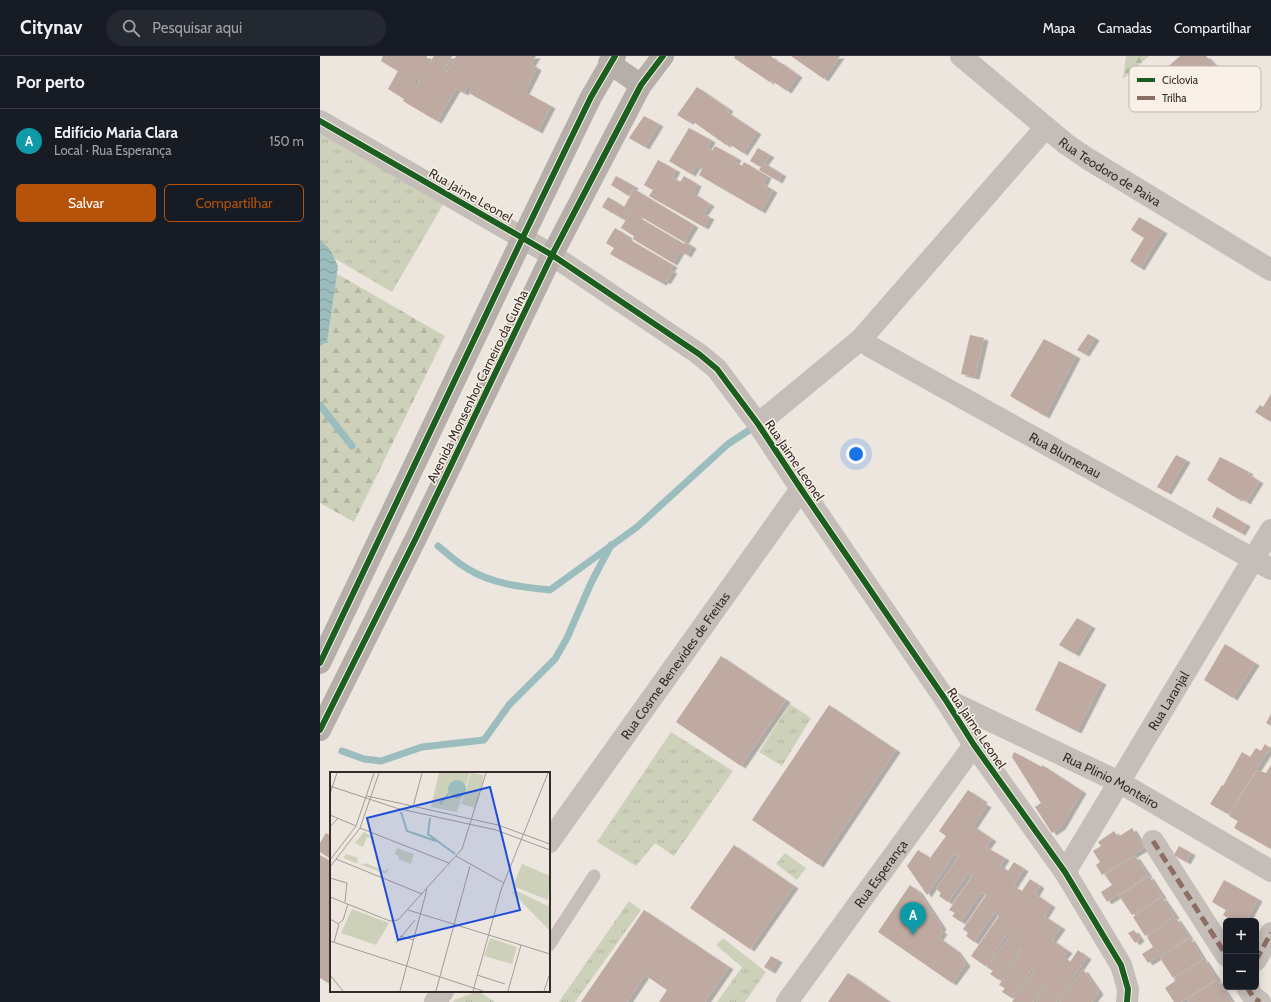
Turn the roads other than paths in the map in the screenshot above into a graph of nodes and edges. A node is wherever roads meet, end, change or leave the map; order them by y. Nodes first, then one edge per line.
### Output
1 (663, 56) edge
2 (961, 56) edge
3 (612, 60) edge
4 (641, 85) junction
5 (320, 121) edge
6 (1046, 126) junction
7 (523, 238) junction
8 (552, 255) junction
9 (1271, 270) edge
10 (860, 340) junction
11 (758, 424) junction
12 (801, 489) junction
13 (1271, 530) edge
14 (1262, 564) edge
15 (322, 655) edge
16 (945, 699) junction
17 (320, 730) edge
18 (974, 745) junction
19 (1119, 782) junction
20 (550, 841) edge
21 (1153, 841) dead end
22 (1271, 871) edge
23 (1065, 872) junction
24 (594, 876) dead end
25 (1271, 933) edge
26 (550, 942) edge
27 (1225, 954) edge
28 (1259, 955) edge
29 (1249, 990) edge
30 (442, 992) edge
31 (435, 1002) edge
32 (787, 1002) edge
33 (1127, 1002) edge
34 (1260, 1002) edge

1 - 4 main road, Avenida Monsenhor Carneiro da Cunha
2 - 6 street, Rua Teodoro de Paiva
3 - 4 main road
3 - 7 main road, Avenida Monsenhor Carneiro da Cunha
4 - 8 main road, Avenida Monsenhor Carneiro da Cunha
5 - 7 street, Rua Jaime Leonel
6 - 9 street, Rua Teodoro de Paiva
6 - 10 street
7 - 8 street, Rua Jaime Leonel
7 - 15 main road, Avenida Monsenhor Carneiro da Cunha
8 - 11 street, Rua Jaime Leonel
8 - 17 main road, Avenida Monsenhor Carneiro da Cunha
10 - 11 street
10 - 14 street, Rua Blumenau
11 - 12 street, Rua Jaime Leonel
12 - 16 street, Rua Jaime Leonel
12 - 20 street, Rua Cosme Benevides de Freitas
13 - 14 street, Rua Laranjal
14 - 19 street, Rua Laranjal
16 - 18 street, Rua Jaime Leonel
16 - 19 street, Rua Plinio Monteiro
18 - 23 street, Rua Jaime Leonel
18 - 32 street, Rua Esperança
19 - 22 street, Rua Plinio Monteiro
19 - 23 street, Rua Laranjal
21 - 27 street
23 - 33 street, Rua Jaime Leonel
24 - 26 lane
25 - 28 street
29 - 34 street
30 - 31 street

